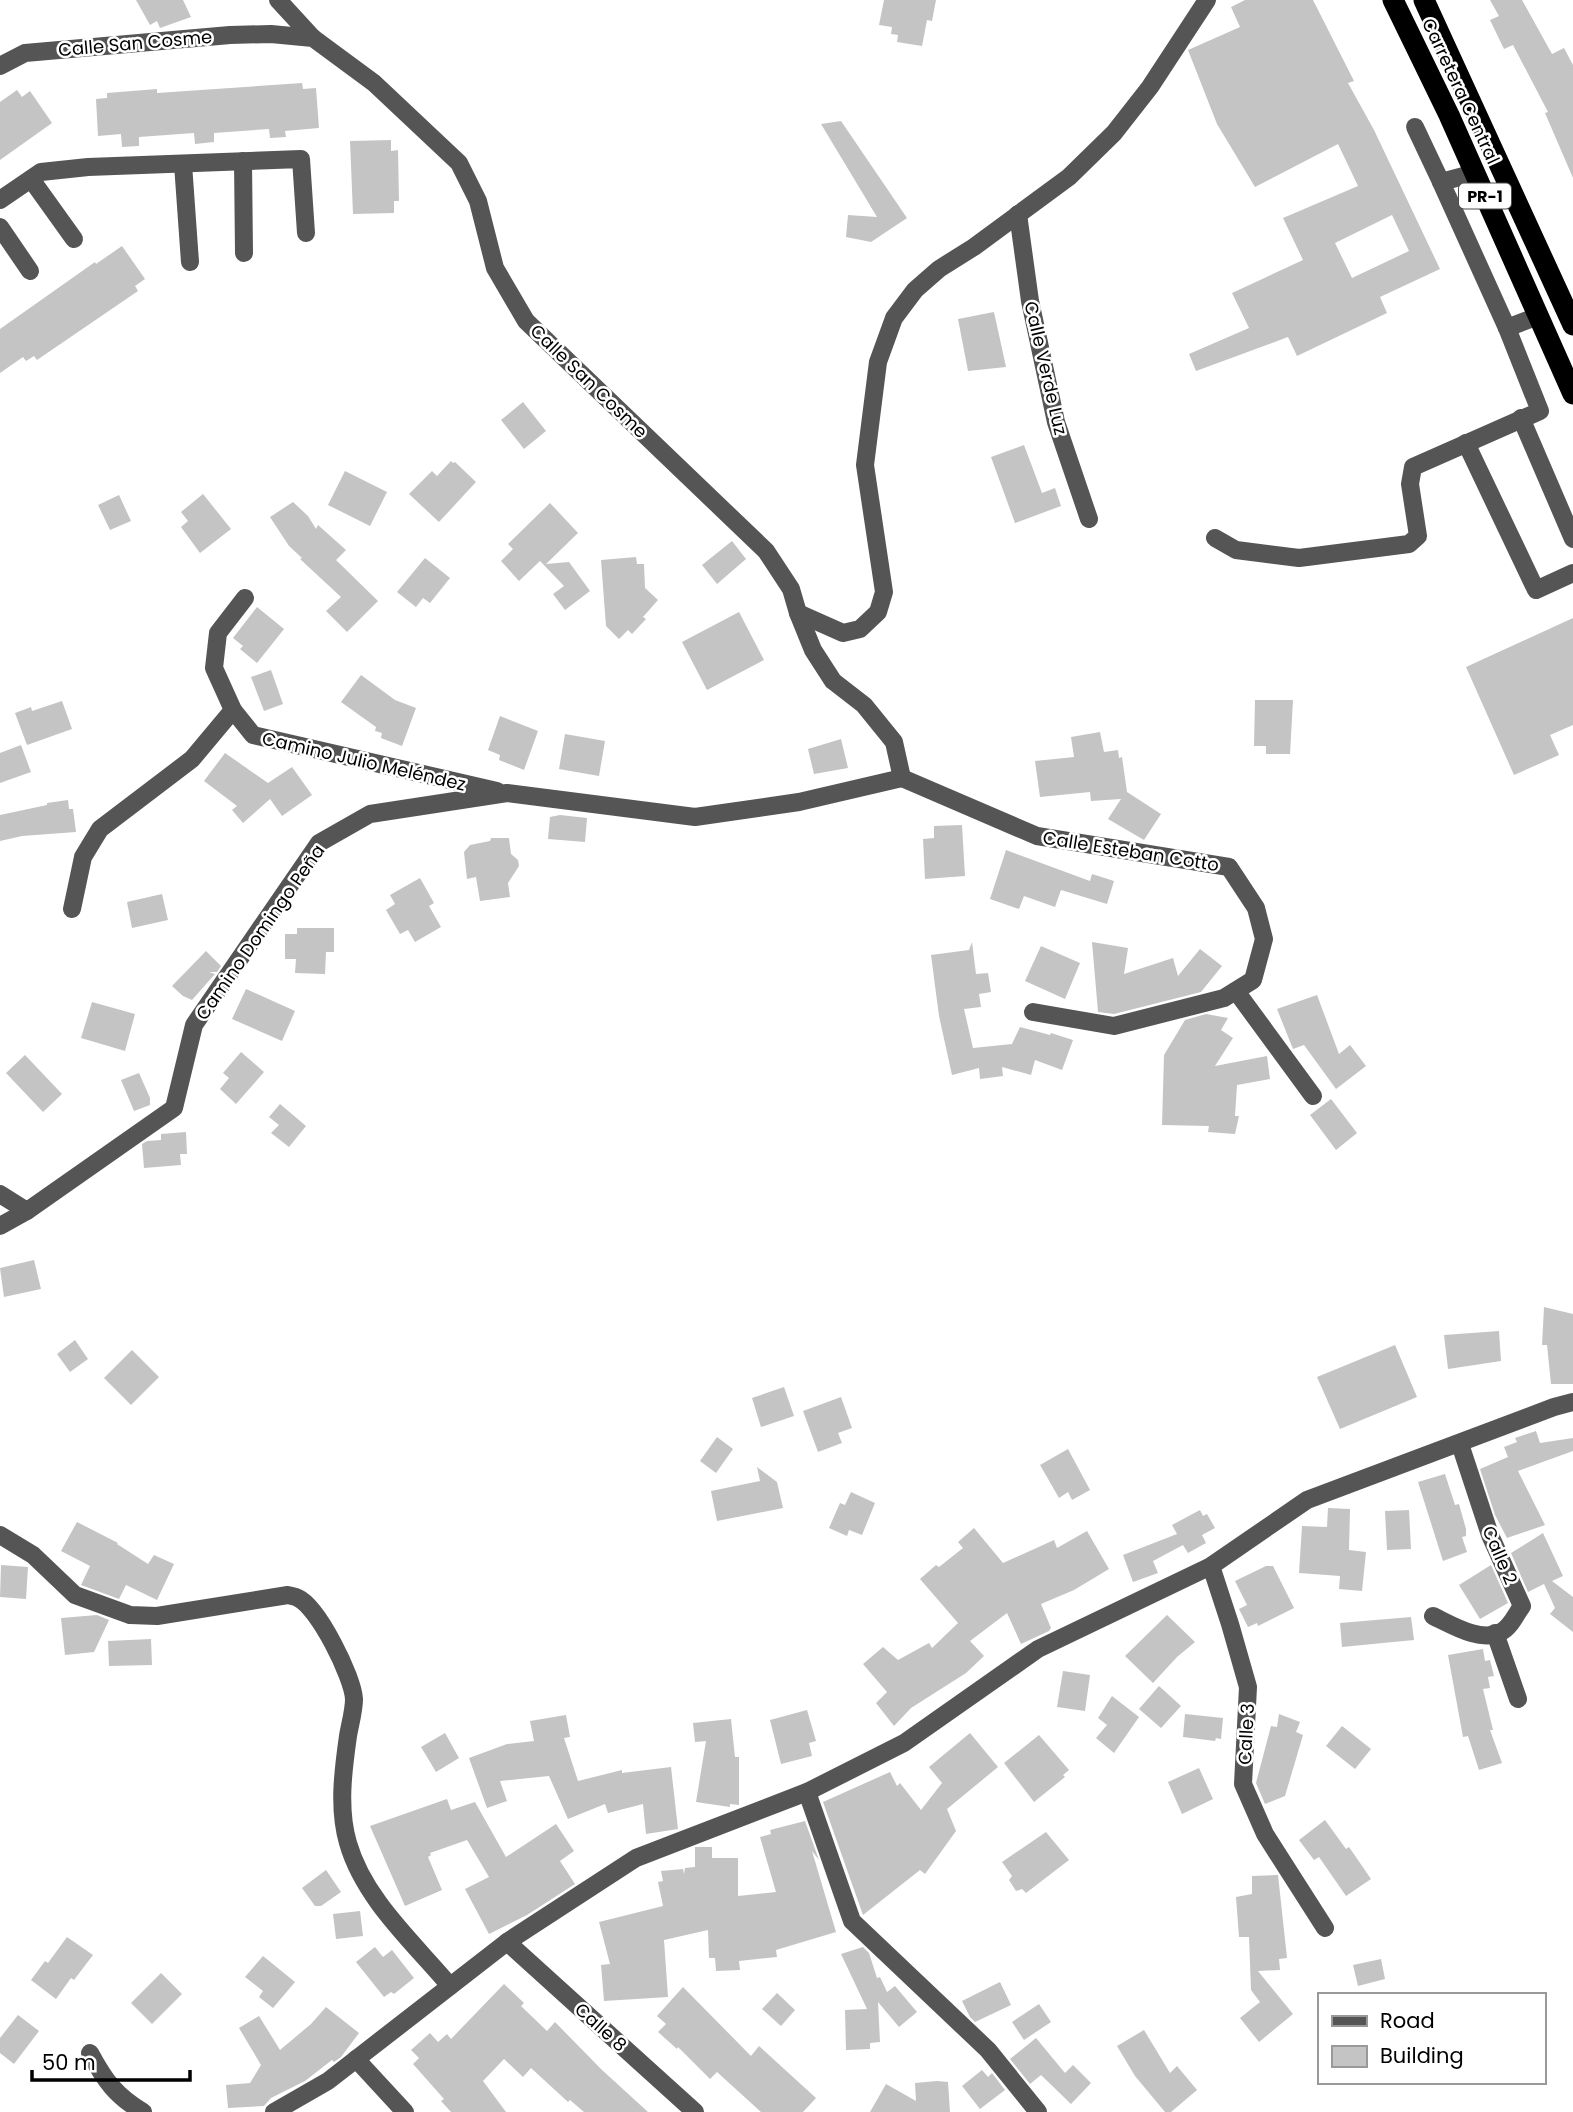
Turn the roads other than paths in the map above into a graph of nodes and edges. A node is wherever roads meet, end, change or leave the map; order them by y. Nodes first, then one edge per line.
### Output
1 (278, 0) edge
2 (1207, 0) edge
3 (1393, 0) edge
4 (1424, 0) edge
5 (313, 38) junction
6 (0, 66) edge
7 (1415, 127) dead end
8 (243, 161) junction
9 (183, 164) junction
10 (1475, 173) junction
11 (31, 179) junction
12 (1441, 182) junction
13 (0, 200) edge
14 (1018, 214) junction
15 (0, 227) edge
16 (306, 233) dead end
17 (74, 239) dead end
18 (244, 253) dead end
19 (190, 262) dead end
20 (30, 271) dead end
21 (1538, 316) junction
22 (1573, 325) edge
23 (1507, 328) junction
24 (1573, 394) edge
25 (1521, 418) junction
26 (1466, 443) junction
27 (1090, 519) dead end
28 (1215, 538) dead end
29 (1573, 539) edge
30 (1573, 573) edge
31 (245, 598) dead end
32 (798, 613) junction
33 (233, 710) junction
34 (902, 778) junction
35 (507, 793) junction
36 (72, 909) dead end
37 (1236, 991) junction
38 (1033, 1012) dead end
39 (1314, 1096) dead end
40 (0, 1194) edge
41 (27, 1211) junction
42 (0, 1226) edge
43 (1573, 1402) edge
44 (1460, 1444) junction
45 (0, 1535) edge
46 (1211, 1566) junction
47 (1433, 1616) dead end
48 (1496, 1633) junction
49 (1518, 1699) dead end
50 (807, 1792) junction
51 (1325, 1928) dead end
52 (507, 1942) junction
53 (450, 1986) junction
54 (90, 2053) dead end
55 (356, 2059) junction
56 (144, 2112) edge
57 (274, 2112) edge
58 (405, 2112) edge
59 (695, 2112) edge
60 (1038, 2112) edge

1 - 5 street
2 - 14 street
3 - 10 highway, Carretera Central / PR-1
4 - 22 highway, Carretera Central / PR-1
5 - 6 street, Calle San Cosme
5 - 32 street, Calle San Cosme
7 - 12 street
8 - 9 street
8 - 16 street
8 - 18 street
9 - 11 street
9 - 19 street
10 - 12 street
10 - 21 highway, Carretera Central / PR-1
11 - 13 street
11 - 17 street
12 - 23 street
14 - 27 street, Calle Verde Luz
14 - 32 street
15 - 20 street
21 - 23 street
21 - 24 highway, Carretera Central / PR-1
23 - 25 street
25 - 26 street
25 - 29 street
26 - 28 street
26 - 30 street
31 - 33 street, Camino Julio Meléndez
32 - 34 street, Calle San Cosme
33 - 35 street, Camino Julio Meléndez
33 - 36 street
34 - 35 street, Camino Domingo Peña
34 - 37 street, Calle Esteban Cotto
35 - 41 street, Camino Domingo Peña
37 - 38 street, Calle Esteban Cotto
37 - 39 street
40 - 41 street
41 - 42 street, Camino Domingo Peña
43 - 44 street
44 - 46 street
44 - 48 street, Calle 2
45 - 53 street
46 - 50 street
46 - 51 street, Calle 3
47 - 48 street
48 - 49 street
50 - 52 street
50 - 60 street
52 - 53 street
52 - 59 street, Calle 8
53 - 55 street
54 - 56 street
55 - 57 street
55 - 58 street

